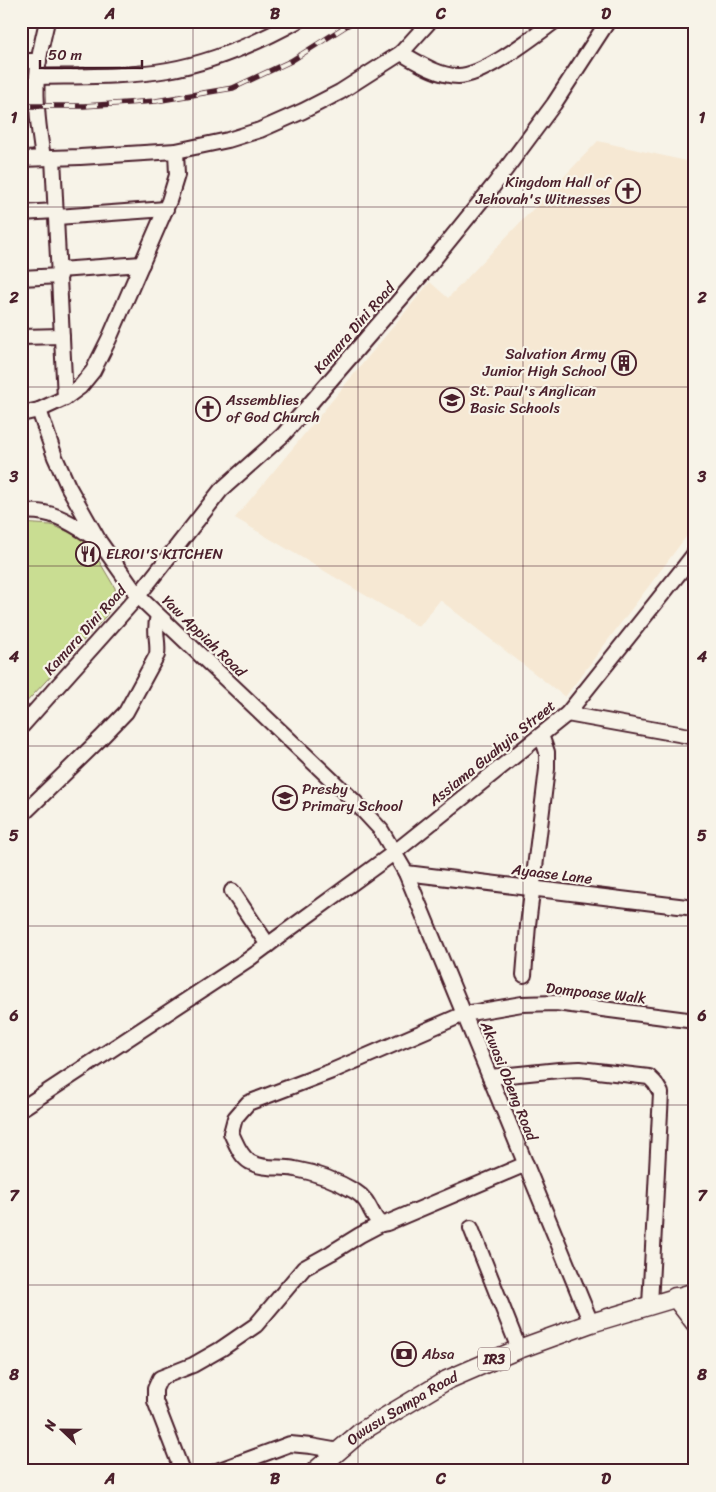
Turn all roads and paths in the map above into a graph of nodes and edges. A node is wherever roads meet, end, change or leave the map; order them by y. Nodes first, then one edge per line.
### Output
1 (47, 21) edge
2 (297, 21) edge
3 (430, 21) edge
4 (555, 21) edge
5 (608, 21) edge
6 (400, 53) junction
7 (39, 60) junction
8 (21, 62) edge
9 (37, 77) junction
10 (176, 151) junction
11 (48, 158) junction
12 (21, 159) edge
13 (166, 209) junction
14 (21, 213) edge
15 (57, 214) junction
16 (142, 264) junction
17 (59, 273) junction
18 (21, 278) edge
19 (62, 336) junction
20 (21, 337) edge
21 (65, 398) junction
22 (38, 410) junction
23 (21, 414) edge
24 (21, 512) edge
25 (99, 541) junction
26 (695, 553) edge
27 (138, 596) junction
28 (158, 616) junction
29 (567, 714) junction
30 (21, 727) edge
31 (541, 735) junction
32 (695, 737) edge
33 (21, 816) edge
34 (395, 852) junction
35 (406, 873) junction
36 (533, 888) junction
37 (232, 891) dead end
38 (695, 908) edge
39 (268, 945) junction
40 (524, 974) dead end
41 (464, 1014) junction
42 (695, 1021) edge
43 (490, 1077) junction
44 (21, 1109) edge
45 (526, 1164) junction
46 (381, 1224) junction
47 (471, 1228) dead end
48 (695, 1292) edge
49 (675, 1297) junction
50 (650, 1305) junction
51 (591, 1323) junction
52 (695, 1323) edge
53 (519, 1349) junction
54 (339, 1451) junction
55 (182, 1471) edge
56 (217, 1471) edge
57 (314, 1471) edge

1 - 7 street
2 - 9 street
3 - 6 street
4 - 6 street
5 - 27 street, Kamara Dini Road
6 - 10 street
7 - 8 street
7 - 9 street
9 - 11 street
10 - 11 street
10 - 13 street
11 - 12 street
11 - 15 street
13 - 15 street
13 - 16 street
14 - 15 street
15 - 17 street
16 - 17 street
16 - 21 street
17 - 18 street
17 - 19 street
19 - 20 street
19 - 21 street
21 - 22 street
22 - 23 street
22 - 25 street, Yaw Appiah Road
24 - 25 street
25 - 27 street, Yaw Appiah Road
26 - 29 street, Assiama Guahyia Street
27 - 28 street, Yaw Appiah Road
27 - 30 street, Kamara Dini Road
28 - 33 street
28 - 34 street, Yaw Appiah Road
29 - 31 street, Assiama Guahyia Street
29 - 32 street
31 - 34 street, Assiama Guahyia Street
31 - 36 street
34 - 35 street, Akwasi Obeng Road
34 - 39 street, Assiama Guahyia Street
35 - 36 street, Ayaase Lane
35 - 41 street, Akwasi Obeng Road
36 - 38 street, Ayaase Lane
36 - 40 street
37 - 39 street
39 - 44 street, Assiama Guahyia Street
41 - 42 street, Dompoase Walk
41 - 43 street, Akwasi Obeng Road
41 - 46 street, Dompoase Walk
43 - 45 street, Akwasi Obeng Road
43 - 50 street
45 - 46 street
45 - 51 street, Akwasi Obeng Road
46 - 55 street
47 - 53 street
48 - 49 main road, Owusu Sampa Road / IR3
49 - 50 main road, Owusu Sampa Road / IR3
49 - 52 main road
50 - 51 main road, Owusu Sampa Road / IR3
51 - 53 main road, Owusu Sampa Road / IR3
53 - 54 main road, Owusu Sampa Road / IR3
54 - 56 street
54 - 57 main road, Owusu Sampa Road / IR3

